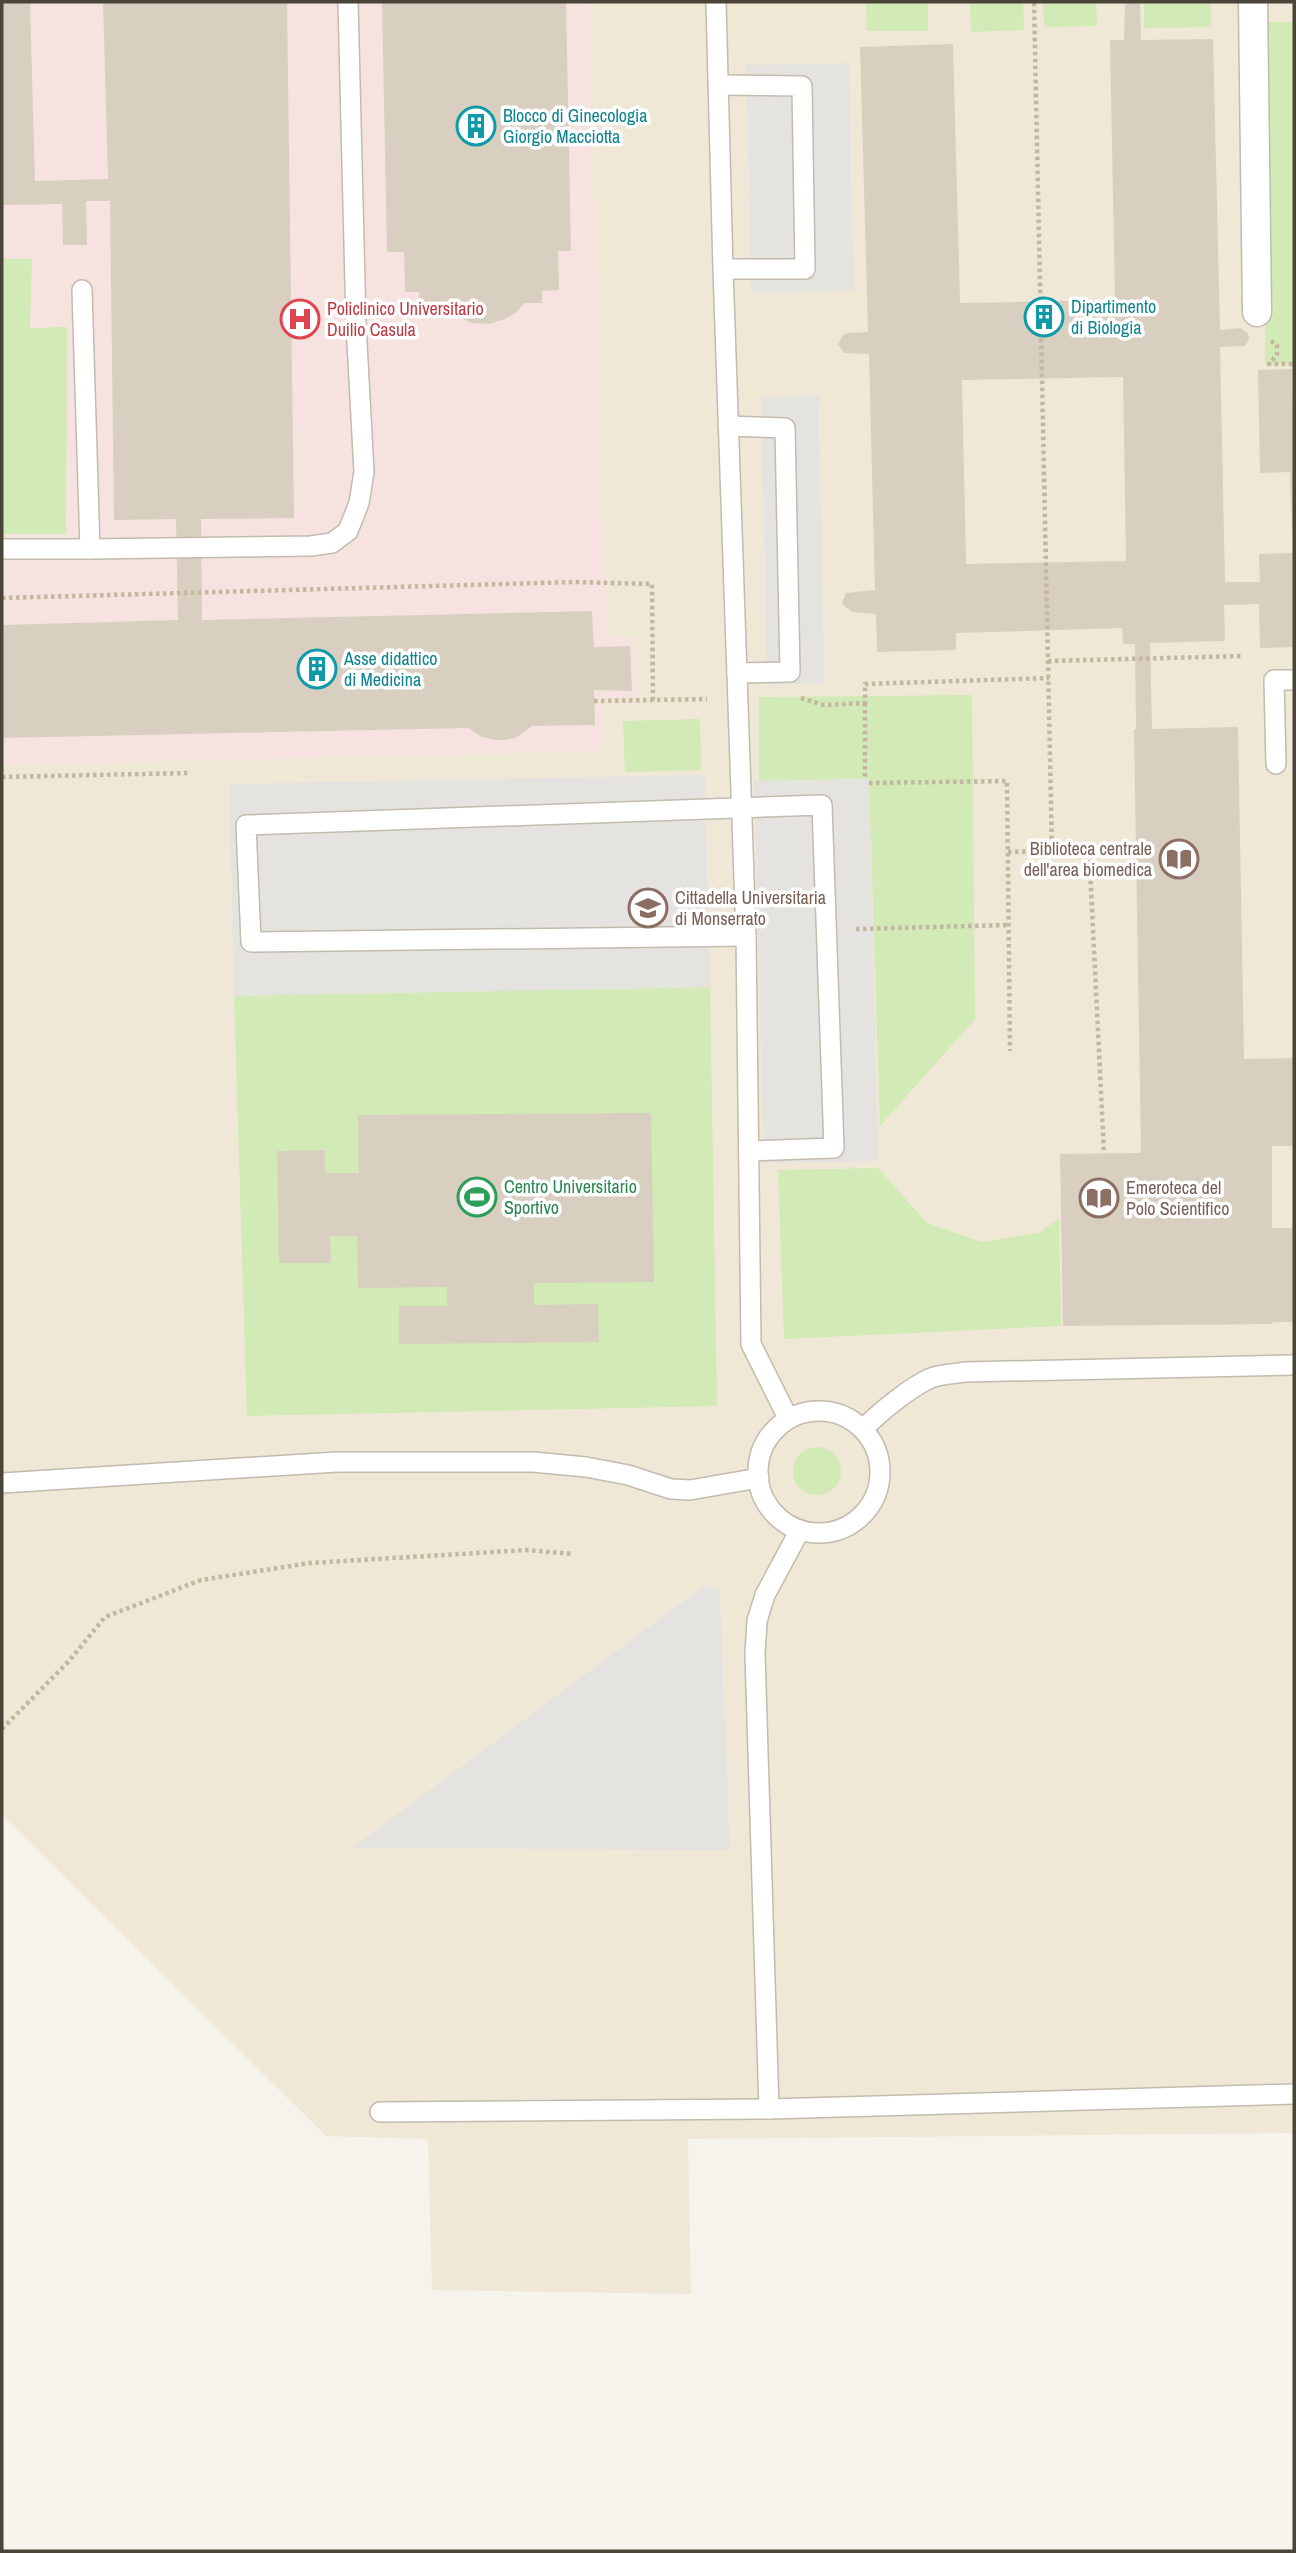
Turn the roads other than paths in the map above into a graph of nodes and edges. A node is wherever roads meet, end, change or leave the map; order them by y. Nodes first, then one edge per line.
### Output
1 (348, 2) edge
2 (716, 2) edge
3 (1253, 2) edge
4 (718, 85) junction
5 (723, 269) junction
6 (82, 290) dead end
7 (1257, 312) dead end
8 (728, 426) junction
9 (2, 549) edge
10 (90, 549) junction
11 (737, 673) junction
12 (1294, 680) edge
13 (1276, 764) dead end
14 (742, 807) junction
15 (746, 936) junction
16 (750, 1151) junction
17 (1294, 1365) edge
18 (788, 1418) junction
19 (863, 1429) junction
20 (759, 1478) junction
21 (2, 1483) edge
22 (800, 1530) junction
23 (1294, 2094) edge
24 (769, 2109) junction
25 (380, 2112) dead end

1 - 10 lane
2 - 4 lane
3 - 7 street
4 - 5 lane
4 - 5 lane
5 - 8 lane
6 - 10 lane
8 - 11 lane
8 - 11 lane
9 - 10 lane
11 - 14 lane
12 - 13 lane
14 - 15 lane
14 - 15 lane
14 - 16 lane
15 - 16 lane
16 - 18 lane
17 - 19 lane
18 - 19 lane
18 - 20 lane
19 - 22 lane
20 - 21 lane
20 - 22 lane
22 - 24 lane
23 - 24 lane
24 - 25 lane

